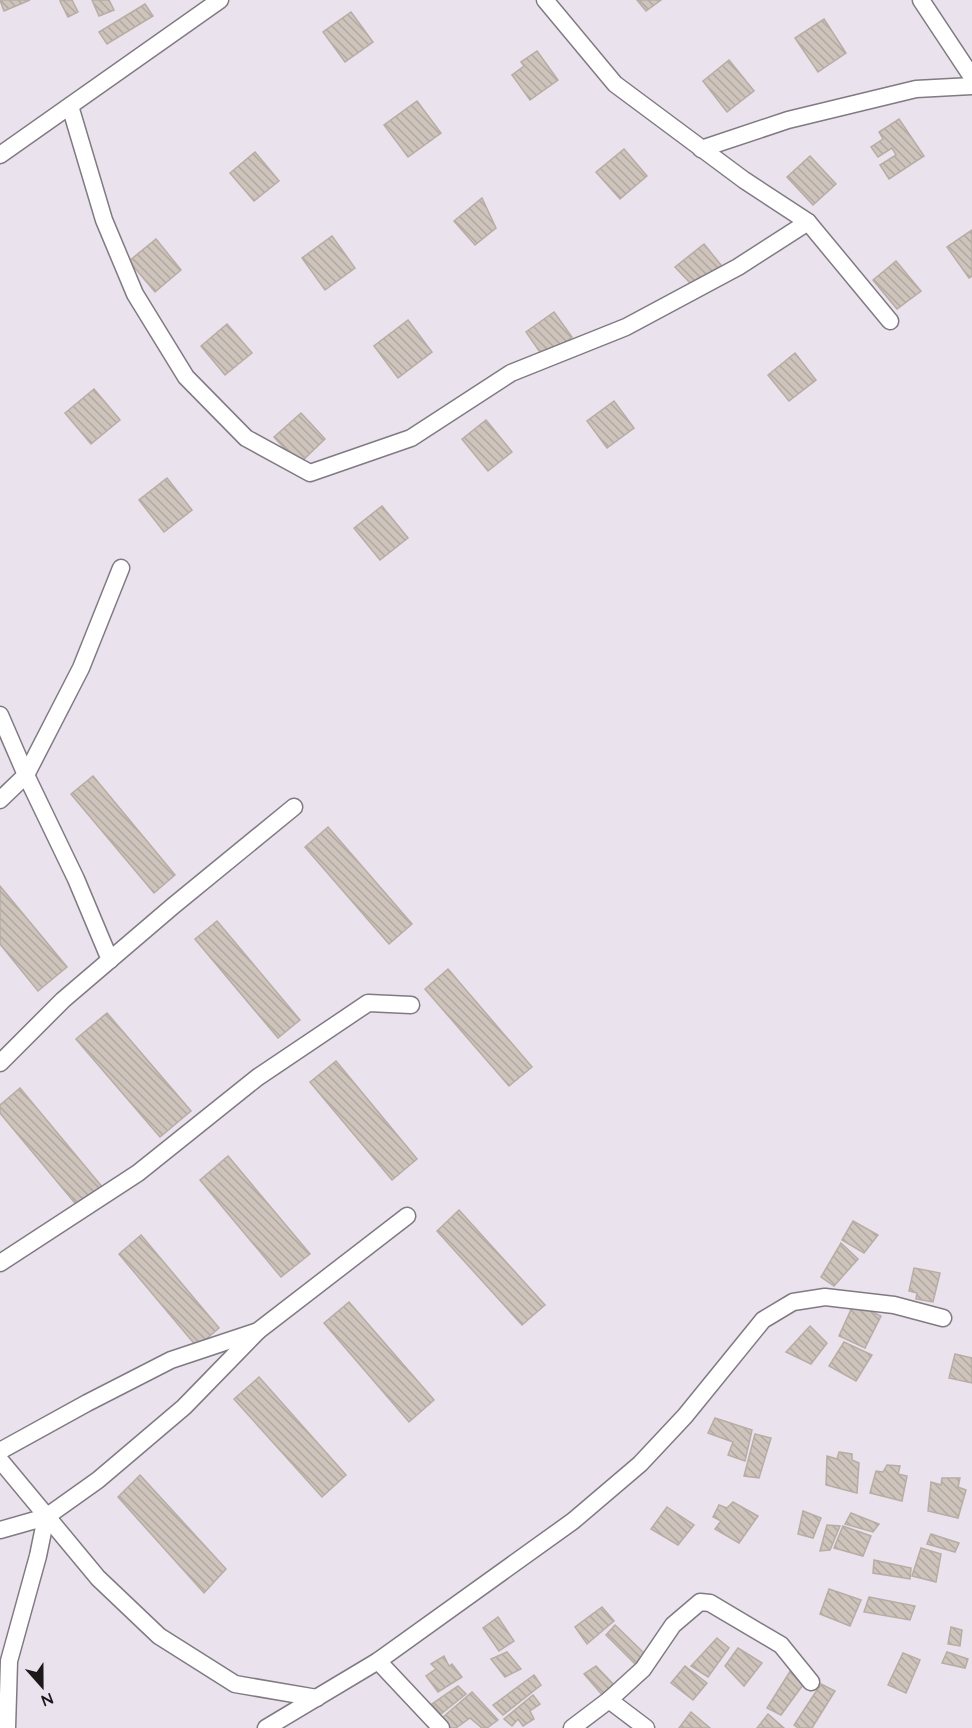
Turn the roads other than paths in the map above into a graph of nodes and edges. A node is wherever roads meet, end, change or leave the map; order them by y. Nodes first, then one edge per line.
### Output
1 (220, 0) edge
2 (545, 0) edge
3 (921, 0) edge
4 (972, 77) edge
5 (972, 87) edge
6 (70, 106) junction
7 (701, 149) junction
8 (0, 155) edge
9 (808, 222) junction
10 (890, 321) dead end
11 (121, 568) dead end
12 (0, 716) edge
13 (26, 775) junction
14 (0, 800) edge
15 (294, 807) dead end
16 (110, 960) junction
17 (411, 1005) dead end
18 (0, 1063) edge
19 (407, 1216) dead end
20 (0, 1263) edge
21 (943, 1318) dead end
22 (258, 1331) junction
23 (0, 1451) edge
24 (0, 1460) edge
25 (46, 1516) junction
26 (0, 1530) edge
27 (378, 1661) junction
28 (811, 1682) dead end
29 (317, 1698) junction
30 (609, 1701) junction
31 (7, 1728) edge
32 (266, 1728) edge
33 (441, 1728) edge
34 (572, 1728) edge
35 (646, 1728) edge

1 - 6 street
2 - 7 street
3 - 4 street
5 - 7 street
6 - 8 street
6 - 9 street
7 - 9 street
9 - 10 street
11 - 13 street
12 - 13 street
13 - 14 street
13 - 16 street
15 - 16 street
16 - 18 street
17 - 20 street
19 - 22 street
21 - 27 street
22 - 23 street
22 - 25 street
24 - 25 street
25 - 26 street
25 - 29 street
25 - 31 street
27 - 29 street
27 - 33 street
28 - 30 street
29 - 32 street
30 - 34 street
30 - 35 street

